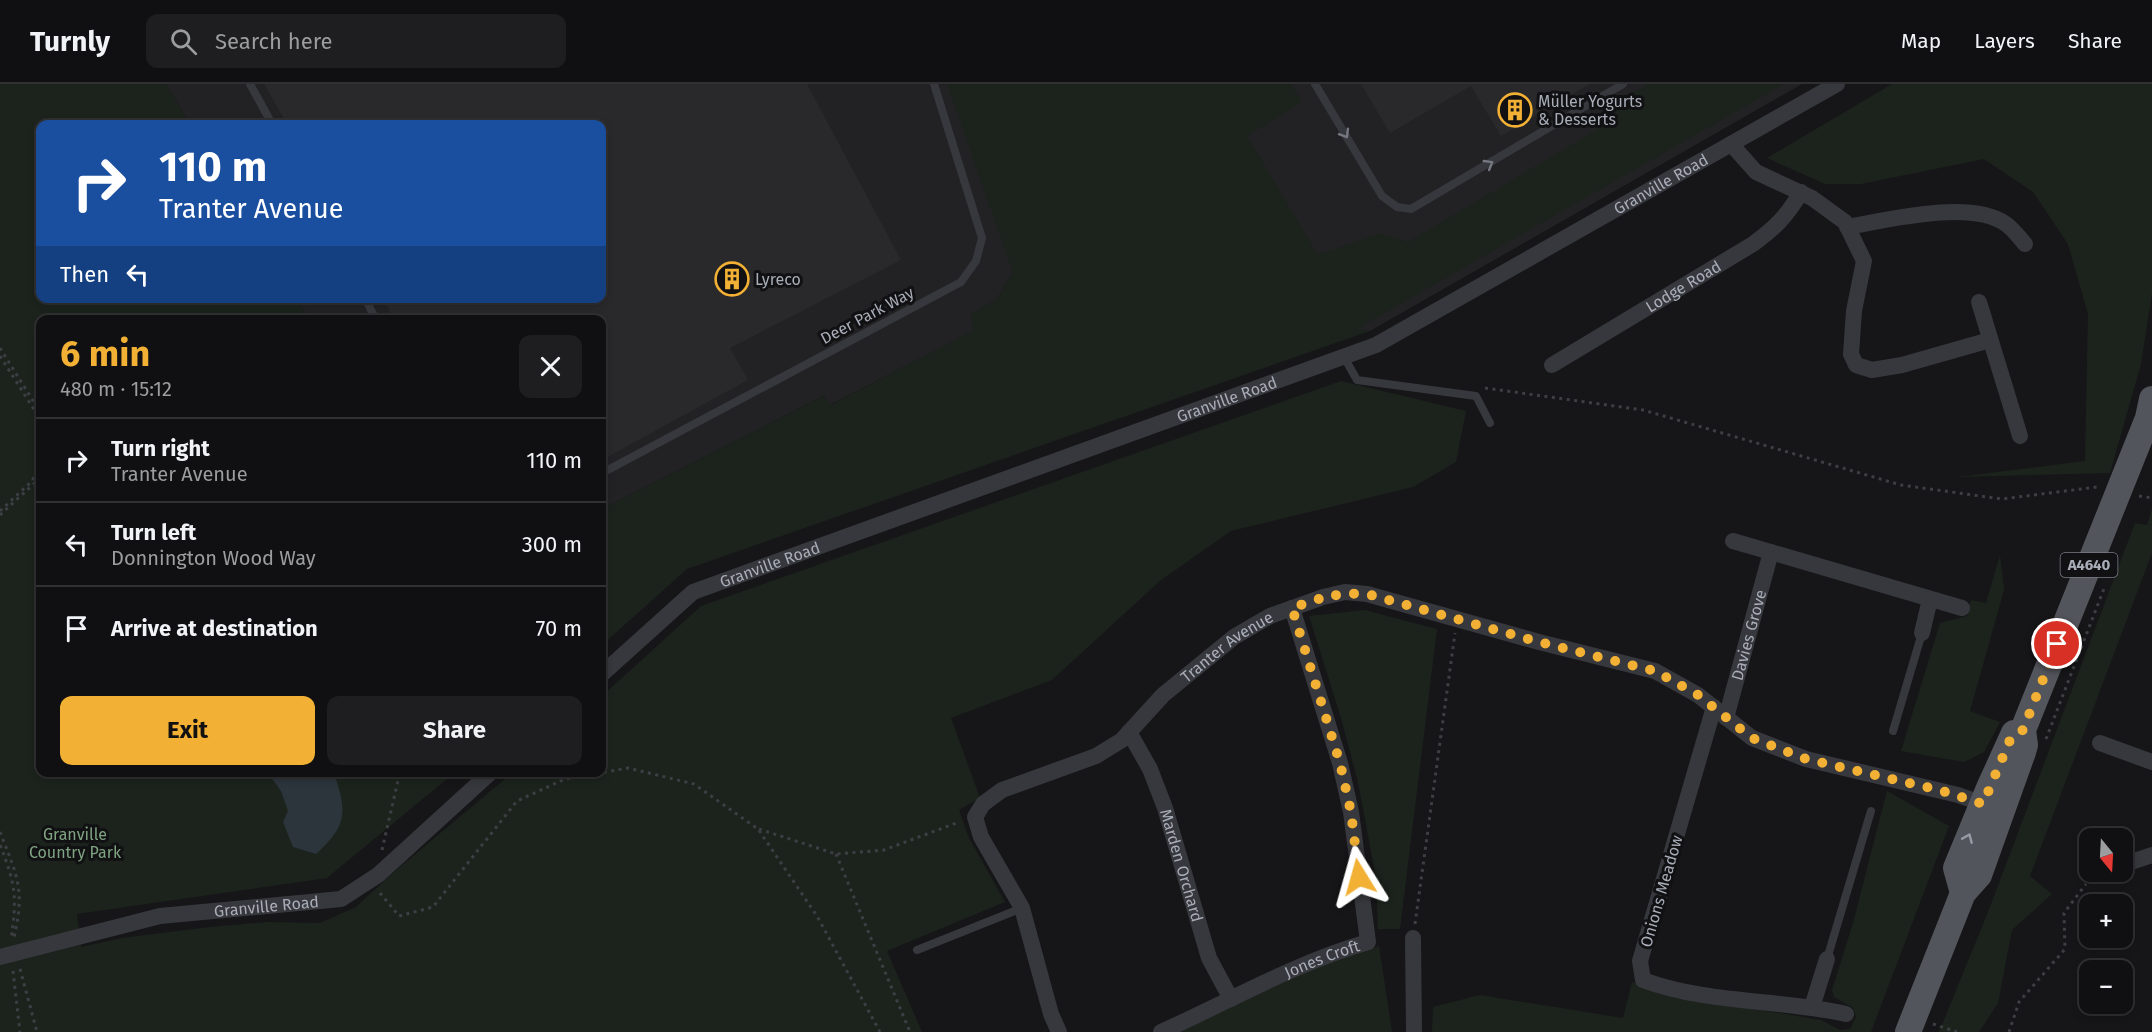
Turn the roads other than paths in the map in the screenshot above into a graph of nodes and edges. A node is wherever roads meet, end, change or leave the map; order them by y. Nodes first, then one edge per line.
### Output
1 (250, 84) edge
2 (934, 84) edge
3 (1315, 84) edge
4 (1623, 84) edge
5 (1837, 84) edge
6 (270, 120) edge
7 (1731, 144) junction
8 (1801, 192) junction
9 (1847, 227) junction
10 (2025, 244) dead end
11 (1979, 302) dead end
12 (1990, 340) junction
13 (1344, 357) junction
14 (1552, 365) dead end
15 (2152, 399) edge
16 (1490, 423) dead end
17 (2020, 436) dead end
18 (606, 471) edge
19 (1733, 541) dead end
20 (1771, 552) junction
21 (1930, 599) junction
22 (1292, 608) junction
23 (1962, 608) dead end
24 (1922, 633) joint
25 (606, 670) edge
26 (1720, 712) junction
27 (1893, 731) dead end
28 (1129, 732) junction
29 (2100, 743) dead end
30 (2152, 762) edge
31 (485, 777) edge
32 (1992, 807) junction
33 (1871, 812) dead end
34 (2152, 855) edge
35 (2133, 861) edge
36 (1022, 908) junction
37 (1413, 938) road end
38 (917, 950) dead end
39 (9, 955) edge
40 (1827, 959) joint
41 (1231, 999) junction
42 (1812, 1006) junction
43 (1846, 1014) dead end
44 (1059, 1032) edge
45 (1161, 1032) edge
46 (1414, 1032) edge
47 (1908, 1032) edge

1 - 6 lane
2 - 18 lane, Deer Park Way
3 -> 4 lane
5 - 7 street, Granville Road
7 - 8 street
7 - 13 street, Granville Road
8 - 9 street
8 - 14 street, Lodge Road
9 - 10 street
9 - 12 street
11 - 12 street
12 - 17 street
13 - 16 lane
13 - 25 street, Granville Road
15 - 32 main road, A4640
19 - 20 street
20 - 21 street
20 - 26 street, Davies Grove
21 - 23 street
21 - 24 street
22 - 26 street, Tranter Avenue
22 - 28 street, Tranter Avenue
22 - 41 street, Jones Croft
24 - 27 lane
26 - 32 street, Tranter Avenue
26 - 42 street, Onions Meadow
28 - 36 street, Tranter Avenue
28 - 41 street, Marden Orchard
29 - 30 street
31 - 39 street, Granville Road
32 - 47 main road
33 - 40 lane
34 - 35 street
36 - 38 lane
36 - 44 street
37 - 46 street
40 - 42 street
41 - 45 street, Jones Croft
42 - 43 street, Onions Meadow

